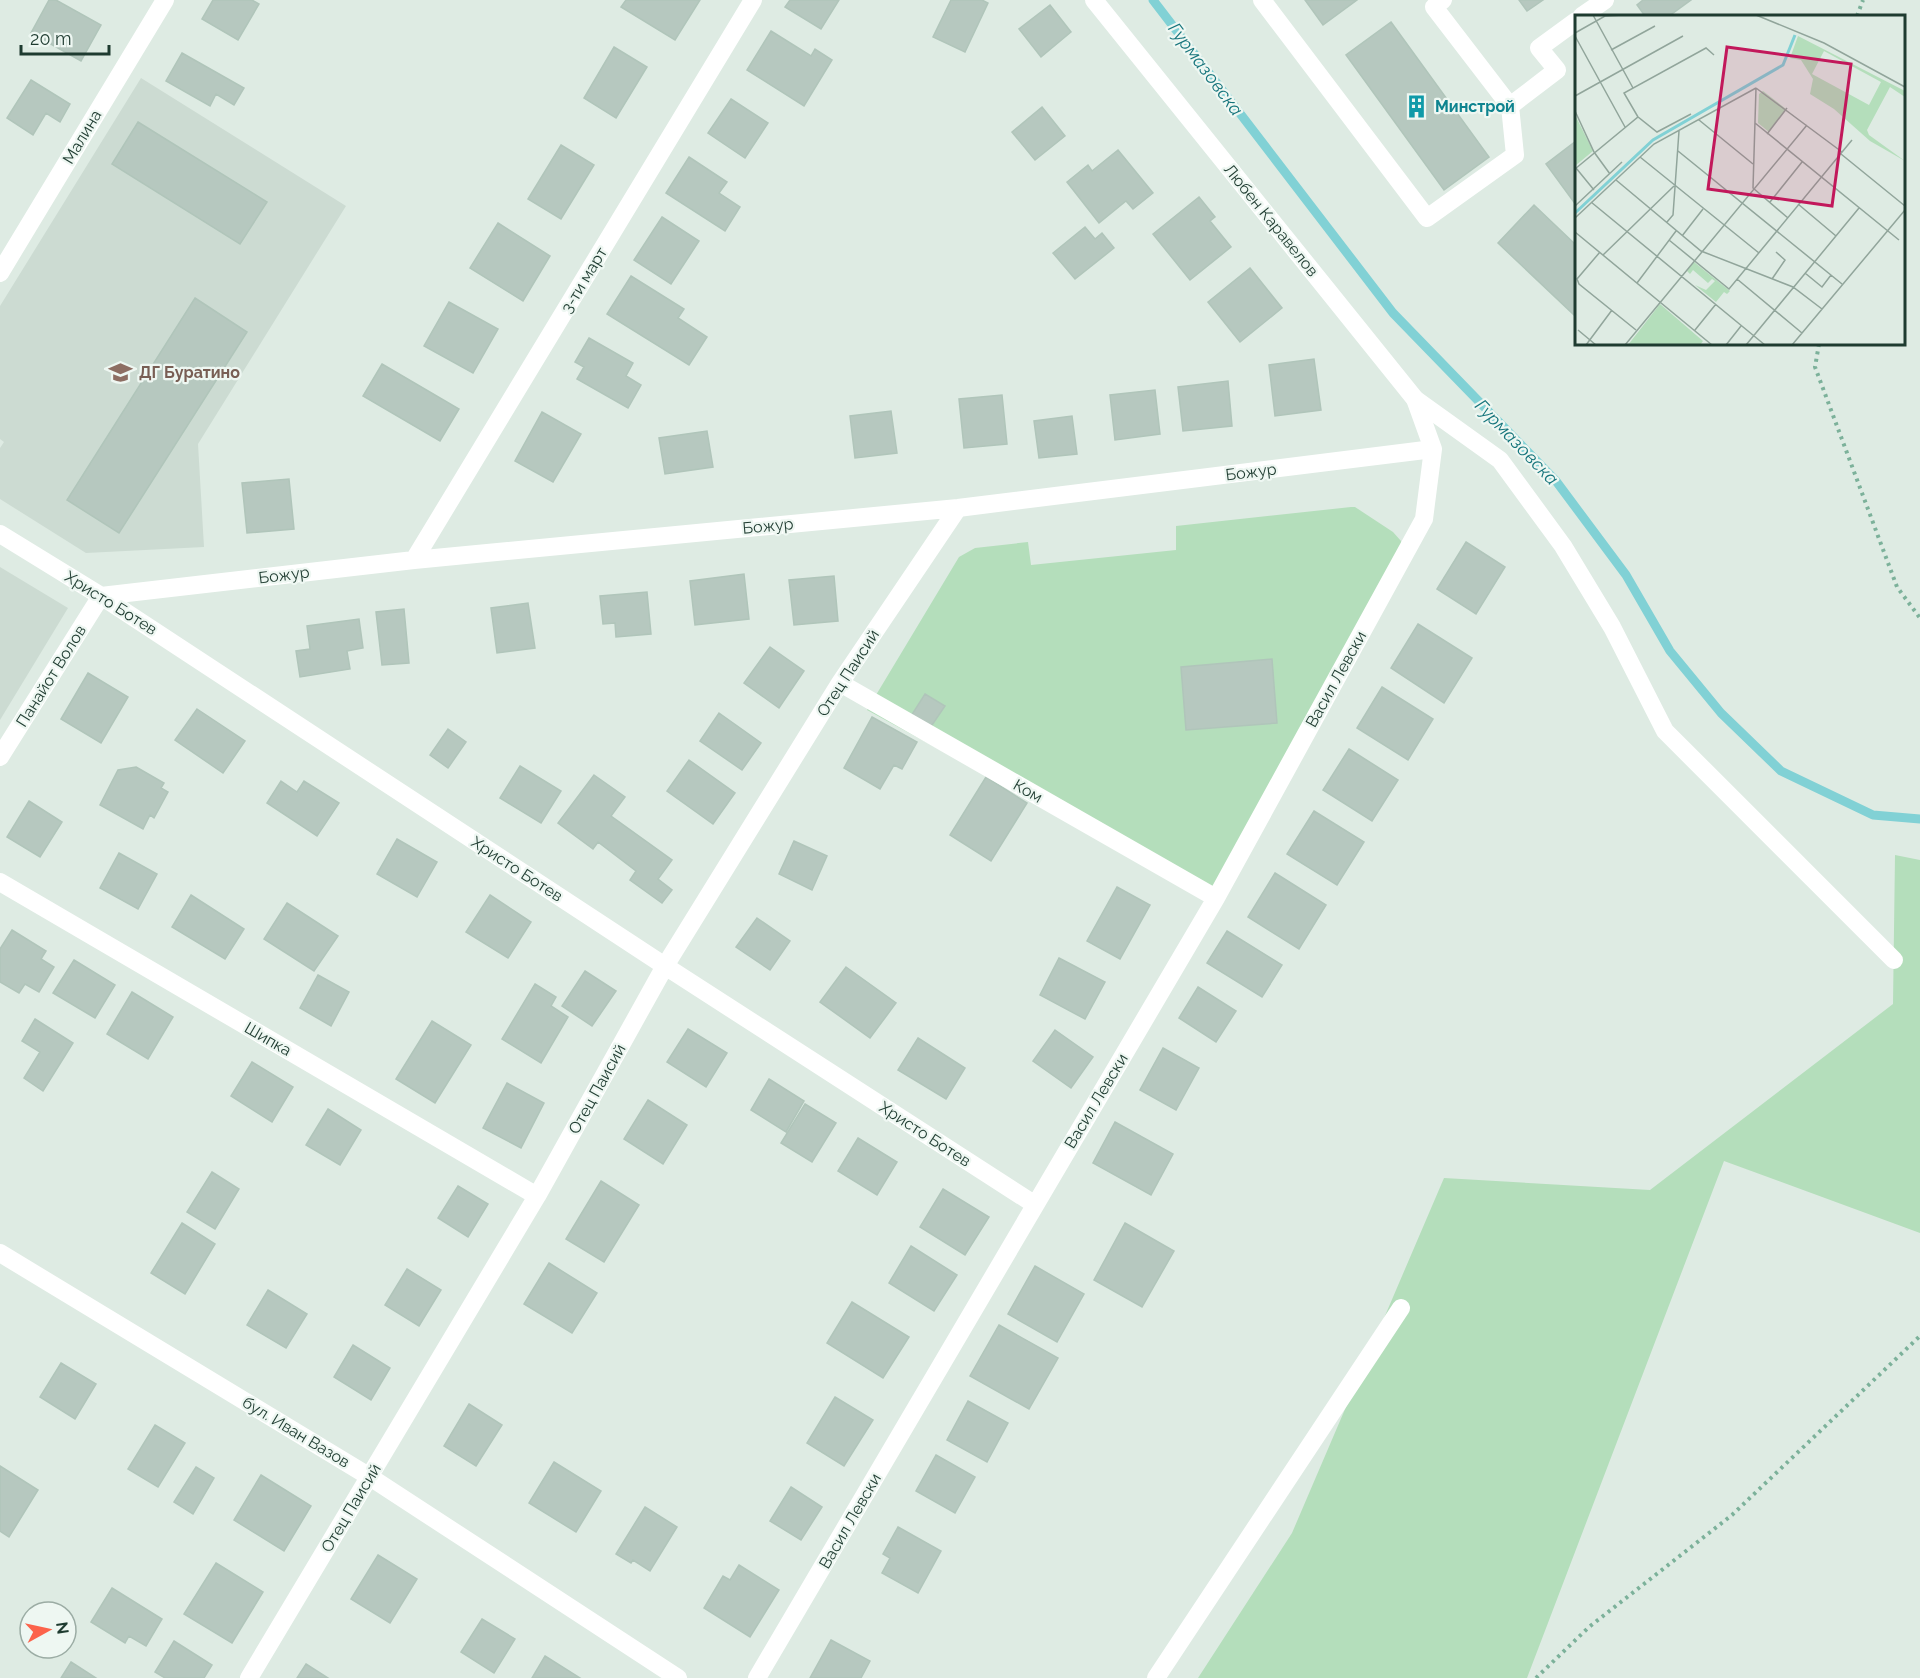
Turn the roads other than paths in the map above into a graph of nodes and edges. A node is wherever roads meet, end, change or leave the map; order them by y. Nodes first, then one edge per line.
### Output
1 (165, 0) edge
2 (753, 0) edge
3 (1094, 0) edge
4 (1262, 0) edge
5 (1443, 0) edge
6 (1605, 0) edge
7 (1583, 15) edge
8 (1575, 22) edge
9 (1510, 106) junction
10 (0, 273) edge
11 (1415, 399) junction
12 (1433, 449) junction
13 (958, 508) junction
14 (0, 534) edge
15 (414, 560) junction
16 (101, 596) junction
17 (840, 683) junction
18 (0, 757) edge
19 (0, 882) edge
20 (1216, 898) junction
21 (1894, 960) dead end
22 (665, 966) junction
23 (537, 1196) junction
24 (1034, 1204) junction
25 (0, 1253) edge
26 (1401, 1308) dead end
27 (370, 1477) junction
28 (249, 1678) edge
29 (678, 1678) edge
30 (757, 1678) edge
31 (1156, 1678) edge

1 - 10 street, Малина
2 - 15 street, 3-ти март
3 - 11 street, Любен Каравелов
4 - 9 street
5 - 9 street
6 - 7 street
8 - 9 street
11 - 12 street, Любен Каравелов
11 - 21 street
12 - 13 street, Божур
12 - 20 street, Васил Левски
13 - 15 street, Божур
13 - 17 street, Отец Паисий
14 - 16 street, Христо Ботев
15 - 16 street, Божур
16 - 18 street, Панайот Волов
16 - 22 street, Христо Ботев
17 - 20 street, Ком
17 - 22 street, Отец Паисий
19 - 23 street, Шипка
20 - 24 street, Васил Левски
22 - 23 street, Отец Паисий
22 - 24 street, Христо Ботев
23 - 27 street, Отец Паисий
24 - 30 street, Васил Левски
25 - 27 street, бул. Иван Вазов
26 - 31 street
27 - 28 street, Отец Паисий
27 - 29 street, бул. Иван Вазов

